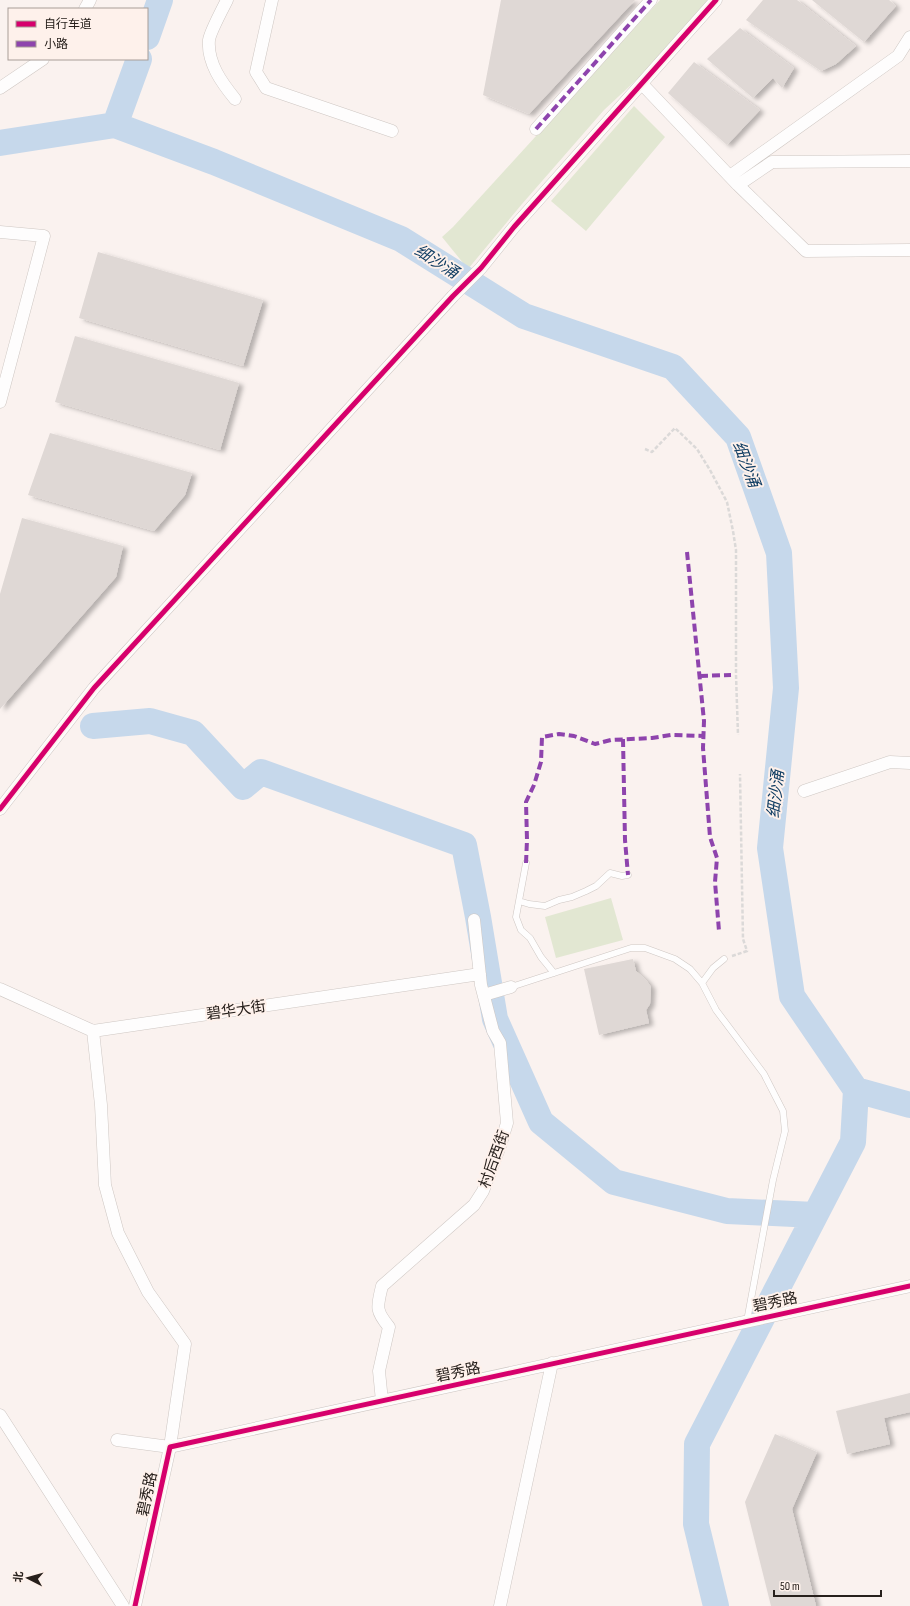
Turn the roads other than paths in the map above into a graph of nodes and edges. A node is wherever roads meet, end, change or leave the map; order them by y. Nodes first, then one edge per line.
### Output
1 (227, 0) edge
2 (272, 0) edge
3 (651, 0) edge
4 (716, 0) edge
5 (910, 37) edge
6 (42, 60) edge
7 (642, 84) junction
8 (0, 88) edge
9 (235, 100) dead end
10 (536, 129) dead end
11 (392, 131) dead end
12 (910, 161) edge
13 (734, 181) junction
14 (0, 232) edge
15 (910, 250) edge
16 (0, 402) edge
17 (910, 763) edge
18 (804, 791) dead end
19 (0, 809) edge
20 (526, 863) dead end
21 (628, 875) dead end
22 (519, 901) junction
23 (474, 920) dead end
24 (724, 959) dead end
25 (554, 973) junction
26 (480, 974) junction
27 (702, 983) junction
28 (511, 987) joint
29 (0, 989) edge
30 (485, 995) junction
31 (93, 1031) junction
32 (910, 1286) edge
33 (747, 1321) junction
34 (552, 1364) junction
35 (382, 1401) junction
36 (0, 1415) edge
37 (117, 1440) dead end
38 (170, 1447) junction
39 (123, 1606) edge
40 (135, 1606) edge
41 (500, 1606) edge

1 - 9 street
2 - 11 street
3 - 10 street
4 - 7 street
5 - 13 street
6 - 8 street
7 - 13 street
7 - 19 street
12 - 13 street
13 - 15 street
14 - 16 street
17 - 18 street
20 - 22 lane
21 - 22 lane
22 - 25 lane
23 - 26 street, 村后西街
24 - 27 lane
25 - 27 lane
25 - 28 lane
26 - 30 street, 村后西街
26 - 31 street, 碧华大街
27 - 33 lane
28 - 30 street
29 - 31 street
30 - 35 street, 村后西街
31 - 38 street
32 - 33 street, 碧秀路
33 - 34 street, 碧秀路
34 - 35 street, 碧秀路
34 - 41 street
35 - 38 street, 碧秀路
36 - 39 street
37 - 38 street
38 - 40 street, 碧秀路

